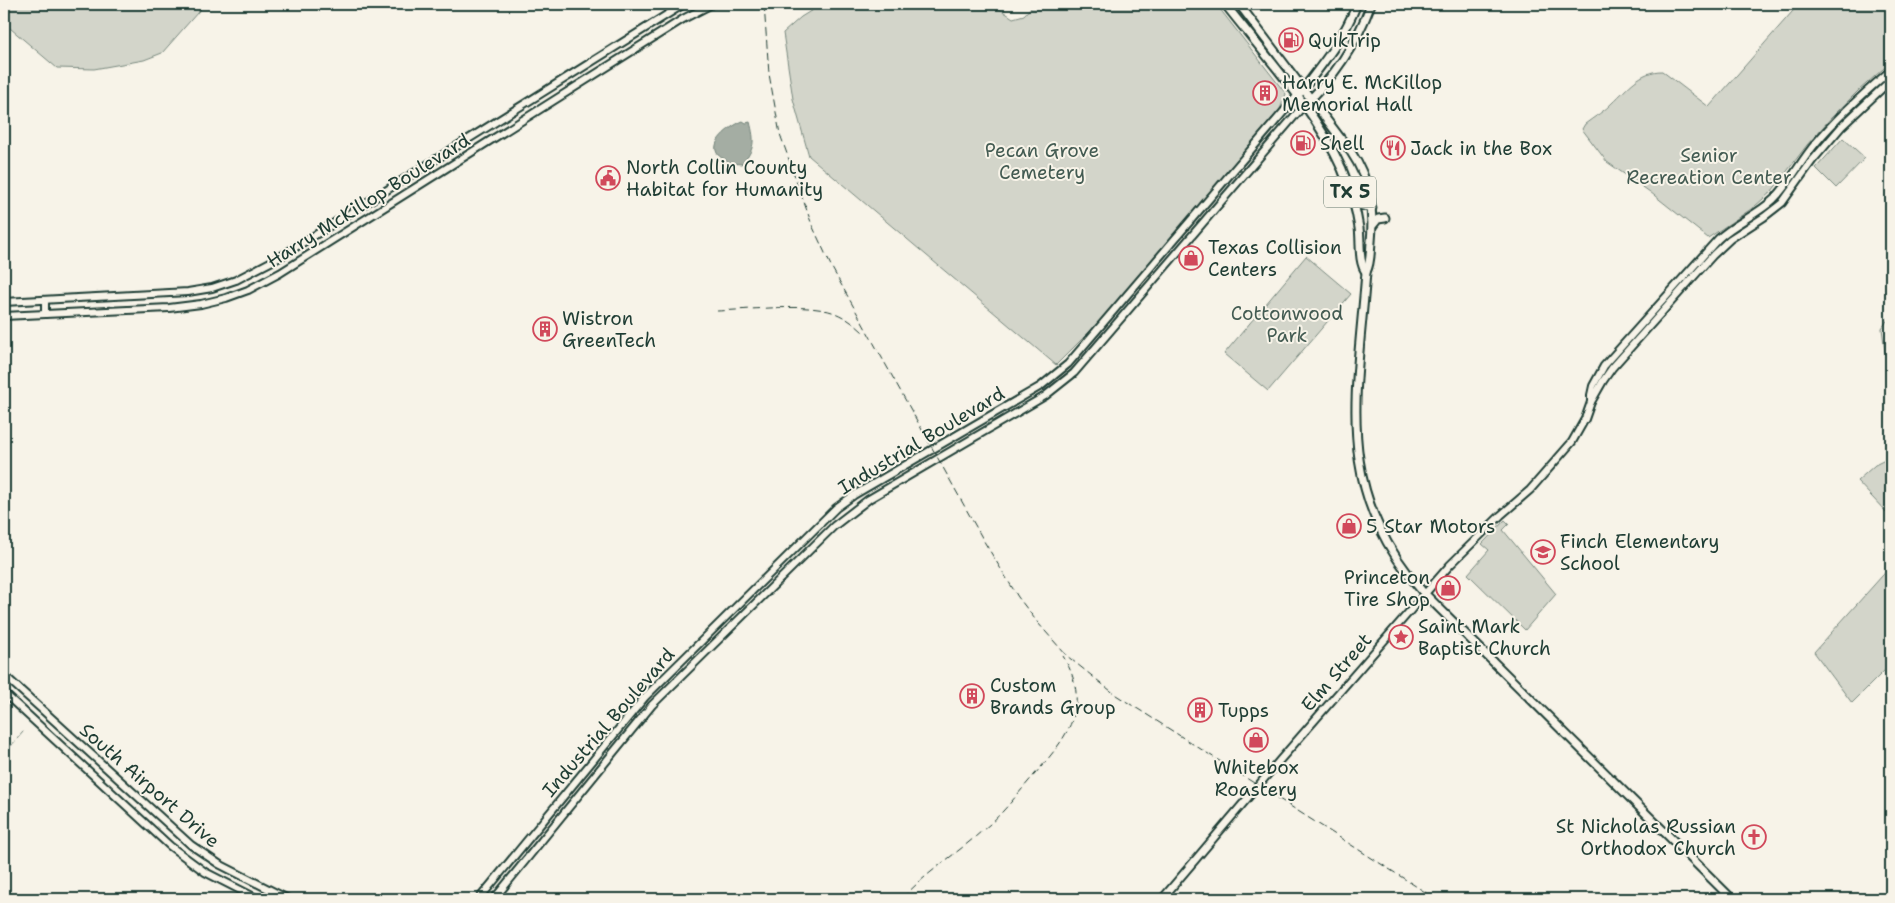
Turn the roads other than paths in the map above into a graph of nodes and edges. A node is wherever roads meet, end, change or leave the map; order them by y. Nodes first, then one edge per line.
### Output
1 (684, 4) edge
2 (712, 4) edge
3 (1225, 4) edge
4 (1239, 4) edge
5 (1357, 4) edge
6 (1371, 4) edge
7 (1259, 30) junction
8 (1251, 36) junction
9 (1278, 56) junction
10 (1272, 62) junction
11 (1891, 70) edge
12 (1891, 80) edge
13 (1303, 88) junction
14 (1297, 96) junction
15 (1311, 99) junction
16 (1304, 105) junction
17 (1336, 157) junction
18 (1340, 166) junction
19 (1363, 173) junction
20 (1372, 208) junction
21 (1199, 211) junction
22 (346, 216) junction
23 (1208, 218) junction
24 (1385, 218) dead end
25 (352, 226) junction
26 (1372, 228) junction
27 (1178, 236) junction
28 (1186, 243) junction
29 (1366, 272) junction
30 (1141, 278) junction
31 (1149, 285) junction
32 (212, 288) junction
33 (1132, 289) junction
34 (1140, 296) junction
35 (45, 300) junction
36 (216, 301) junction
37 (4, 302) edge
38 (45, 314) junction
39 (4, 316) edge
40 (1591, 402) junction
41 (990, 415) junction
42 (998, 423) junction
43 (964, 444) junction
44 (1425, 594) junction
45 (4, 675) edge
46 (4, 693) edge
47 (129, 789) junction
48 (119, 799) junction
49 (558, 803) junction
50 (566, 810) junction
51 (258, 899) edge
52 (288, 899) edge
53 (479, 899) edge
54 (494, 899) edge
55 (1162, 899) edge
56 (1732, 899) edge

1 - 22 main road, Harry McKillop Boulevard
2 - 25 main road, Harry McKillop Boulevard
3 - 8 main road, TX 5
4 - 7 main road, TX 5
5 - 13 main road
6 - 15 main road
7 - 8 main road
7 - 9 main road, TX 5
8 - 10 main road, TX 5
9 - 10 main road
9 - 13 main road, TX 5
10 - 14 main road, TX 5
11 - 40 main road
12 - 40 main road
13 - 14 main road
13 - 15 main road, TX 5
14 - 16 main road, TX 5
14 - 21 main road, Industrial Boulevard
15 - 16 main road
15 - 19 main road, TX 5
16 - 17 main road, TX 5
16 - 23 main road, Industrial Boulevard
17 - 18 main road, TX 5
17 - 19 main road
18 - 20 main road
18 - 29 main road, TX 5
19 - 20 main road, TX 5
20 - 26 main road, TX 5
21 - 23 main road
21 - 27 main road, Industrial Boulevard
22 - 25 main road
22 - 32 main road, Harry McKillop Boulevard
23 - 28 main road, Industrial Boulevard
24 - 26 main road
25 - 36 main road, Harry McKillop Boulevard
26 - 29 main road, TX 5
27 - 28 main road
27 - 30 main road, Industrial Boulevard
28 - 31 main road, Industrial Boulevard
29 - 44 main road, TX 5
30 - 31 main road
30 - 33 main road, Industrial Boulevard
31 - 34 main road, Industrial Boulevard
32 - 35 main road, Harry McKillop Boulevard
32 - 36 main road
33 - 34 main road
33 - 41 main road, Industrial Boulevard
34 - 42 main road, Industrial Boulevard
35 - 37 main road, Harry McKillop Boulevard
35 - 38 main road
36 - 38 main road, Harry McKillop Boulevard
38 - 39 main road, Harry McKillop Boulevard
40 - 44 main road, Elm Street
41 - 42 main road
41 - 43 main road
41 - 49 main road, Industrial Boulevard
42 - 43 main road, Industrial Boulevard
43 - 50 main road, Industrial Boulevard
44 - 55 main road, Elm Street
44 - 56 main road, TX 5
45 - 47 main road, South Airport Drive
46 - 48 main road, South Airport Drive
47 - 48 main road
47 - 52 main road, South Airport Drive
48 - 51 main road, South Airport Drive
49 - 50 main road
49 - 53 main road, Industrial Boulevard
50 - 54 main road, Industrial Boulevard

